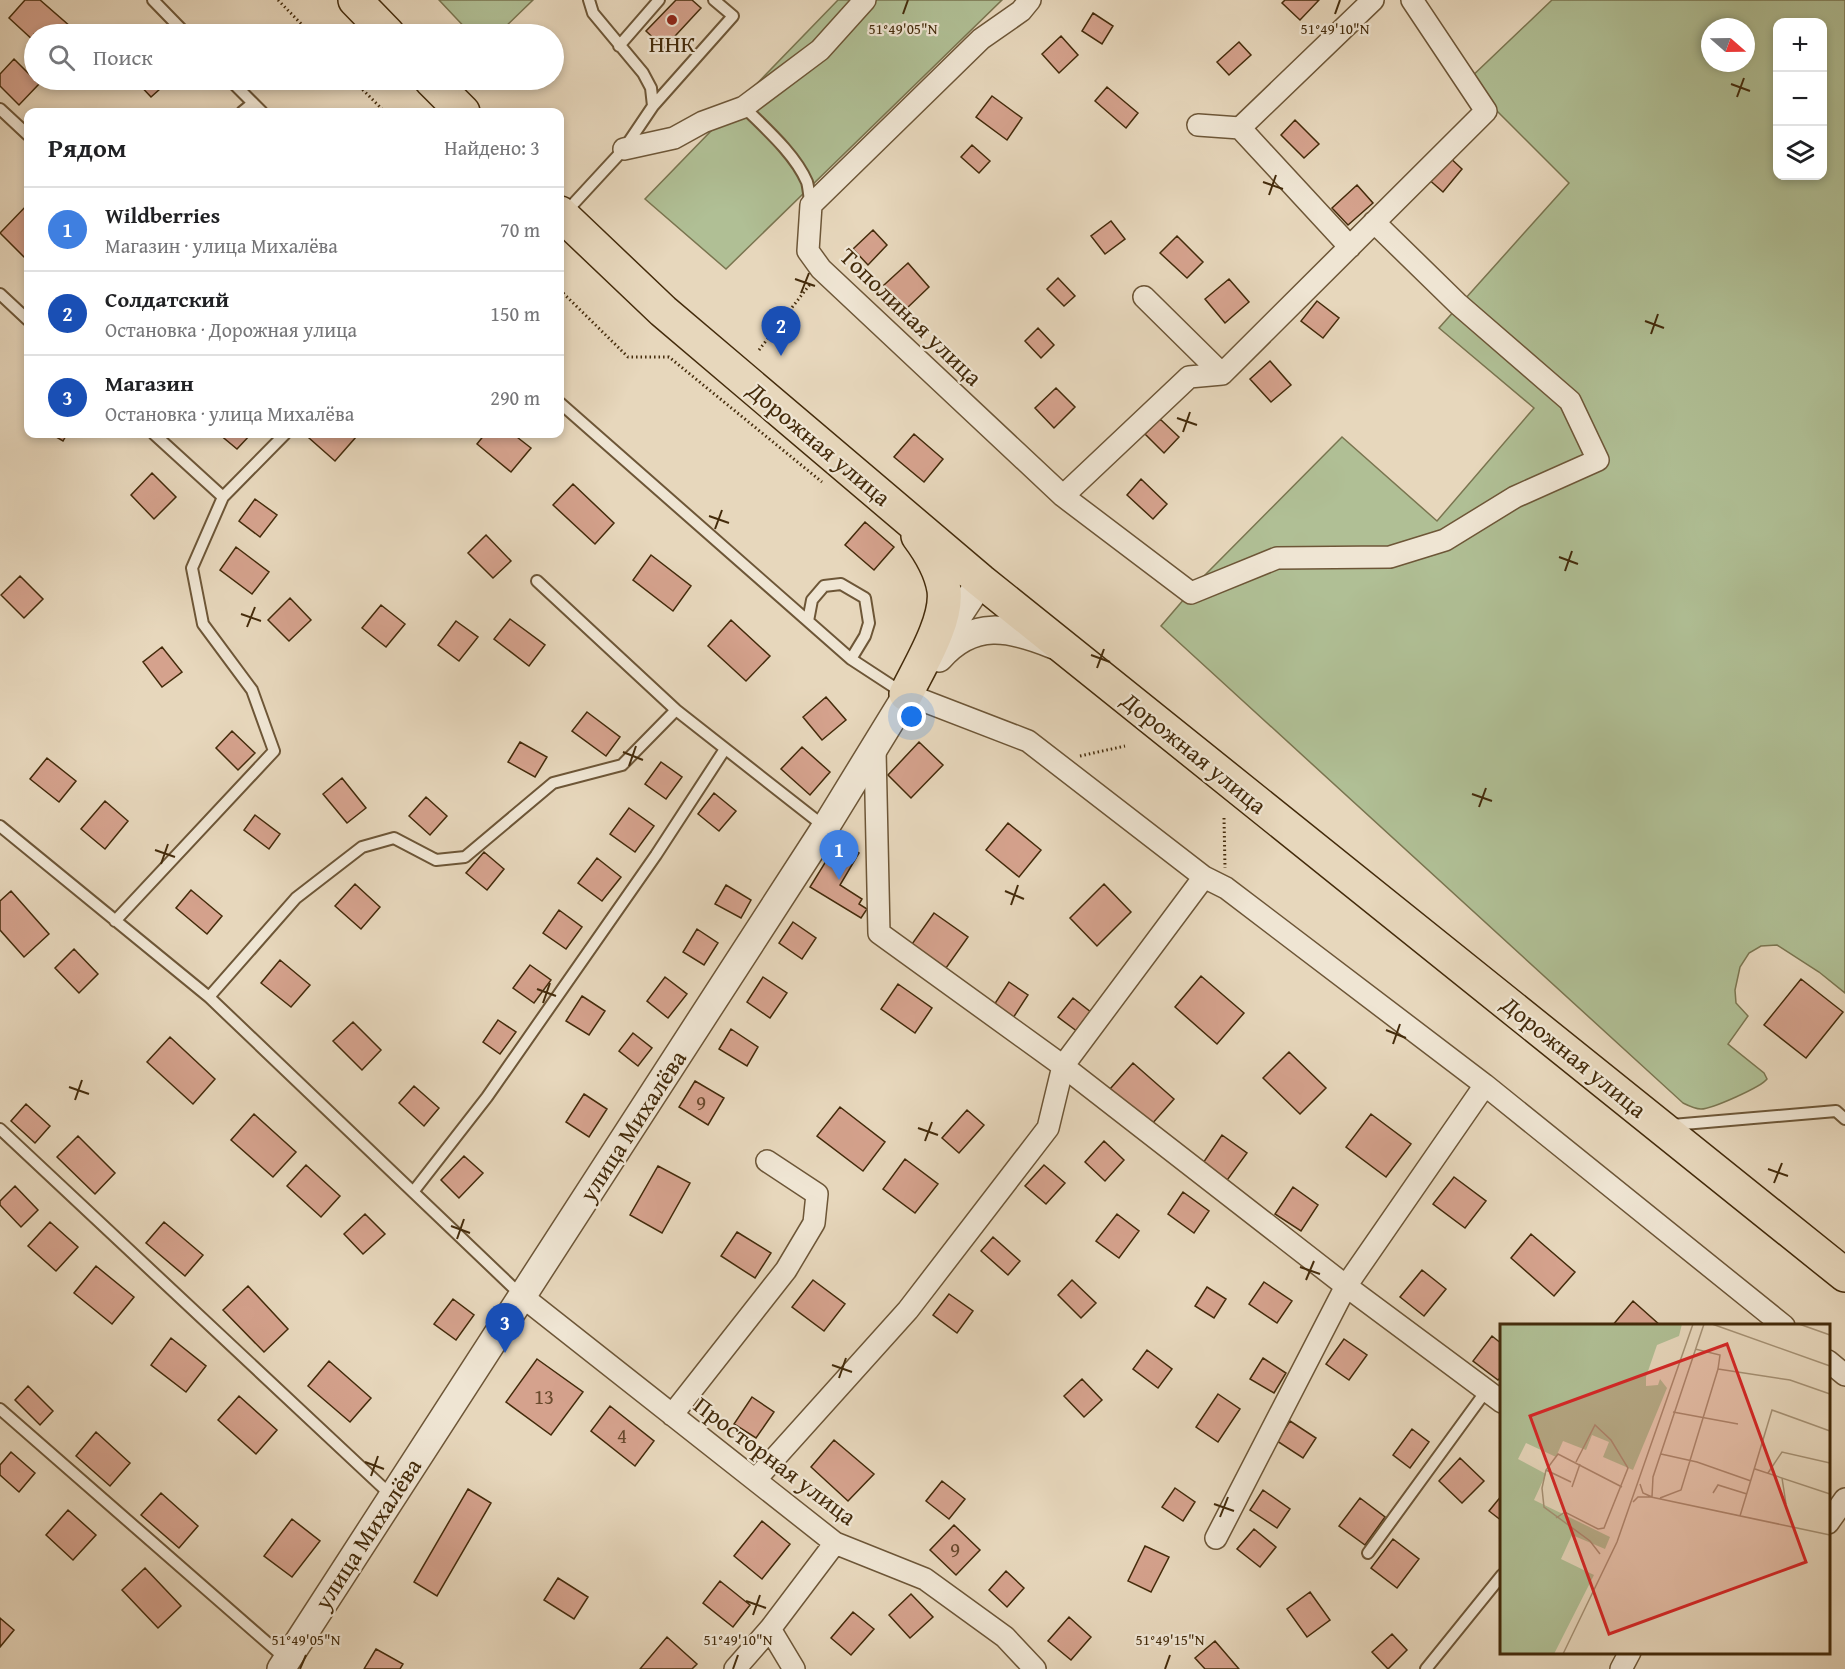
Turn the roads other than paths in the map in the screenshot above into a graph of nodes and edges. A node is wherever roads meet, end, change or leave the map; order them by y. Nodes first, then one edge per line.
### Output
1 (153, 0) edge
2 (355, 0) edge
3 (589, 0) edge
4 (659, 0) edge
5 (714, 0) edge
6 (865, 0) edge
7 (1030, 0) edge
8 (1372, 0) edge
9 (1412, 0) edge
10 (176, 24) edge
11 (378, 24) edge
12 (619, 46) junction
13 (240, 90) edge
14 (441, 90) edge
15 (253, 103) junction
16 (653, 106) junction
17 (744, 107) junction
18 (247, 108) edge
19 (258, 108) edge
20 (459, 108) edge
21 (0, 109) edge
22 (1198, 124) dead end
23 (1240, 128) junction
24 (24, 131) edge
25 (624, 149) junction
26 (811, 205) junction
27 (564, 211) edge
28 (564, 217) edge
29 (1374, 222) junction
30 (1350, 247) junction
31 (0, 294) edge
32 (1144, 297) dead end
33 (24, 316) edge
34 (1222, 374) junction
35 (564, 407) edge
36 (158, 438) edge
37 (281, 438) edge
38 (1063, 496) junction
39 (224, 497) junction
40 (903, 515) junction
41 (537, 581) dead end
42 (981, 581) junction
43 (808, 621) junction
44 (1065, 649) junction
45 (851, 659) junction
46 (906, 694) junction
47 (676, 710) junction
48 (725, 749) junction
49 (874, 750) junction
50 (0, 826) edge
51 (825, 828) junction
52 (1204, 877) junction
53 (115, 921) junction
54 (209, 997) junction
55 (1064, 1066) junction
56 (1485, 1085) junction
57 (1845, 1119) edge
58 (1660, 1126) junction
59 (0, 1129) edge
60 (767, 1161) dead end
61 (413, 1192) junction
62 (1845, 1275) edge
63 (1346, 1286) junction
64 (523, 1297) junction
65 (1782, 1324) edge
66 (1830, 1363) edge
67 (1845, 1375) edge
68 (1494, 1397) edge
69 (0, 1409) edge
70 (672, 1415) junction
71 (756, 1479) junction
72 (393, 1497) junction
73 (1845, 1499) edge
74 (1830, 1520) edge
75 (1216, 1538) dead end
76 (835, 1543) junction
77 (1368, 1553) dead end
78 (1500, 1577) edge
79 (770, 1629) junction
80 (1629, 1654) edge
81 (284, 1664) edge
82 (735, 1669) edge
83 (794, 1669) edge
84 (1035, 1669) edge
85 (1426, 1669) edge
86 (1621, 1669) edge

1 - 10 lane
2 - 11 highway
3 - 12 lane
4 - 12 lane
5 - 16 lane
6 - 17 street
7 - 26 street
8 - 23 street
9 - 29 street
12 - 16 lane
13 - 15 lane
14 - 20 highway
15 - 18 lane
15 - 19 lane
16 - 25 lane
17 - 25 street
17 - 26 lane
21 - 24 lane
22 - 23 street
23 - 30 street
25 - 27 lane
26 - 38 street, Тополиная улица
28 - 40 highway, Дорожная улица
29 - 30 street
29 - 38 street, Тополиная улица
30 - 34 street
31 - 33 lane
32 - 34 street
34 - 38 street
35 - 43 lane
36 - 39 lane
37 - 39 lane
39 - 53 lane
40 - 42 highway, Дорожная улица
40 - 46 highway
41 - 47 lane
42 - 44 highway, Дорожная улица
42 - 46 street, улица Михалёва
43 - 45 lane
43 - 45 lane
44 - 46 street
44 - 58 highway, Дорожная улица
45 - 46 lane
46 - 49 street, улица Михалёва
46 - 52 street
47 - 48 lane
47 - 54 lane
48 - 51 lane
48 - 61 lane
49 - 51 street, улица Михалёва
49 - 55 street
50 - 53 lane
51 - 64 street, улица Михалёва
52 - 55 street
52 - 56 street
53 - 54 lane
54 - 61 lane
55 - 63 street
55 - 71 street
56 - 63 street
56 - 65 street
57 - 58 lane
58 - 62 highway, Дорожная улица
59 - 72 lane
60 - 70 street
61 - 64 lane
63 - 68 street
63 - 75 street
64 - 70 street, Просторная улица
64 - 72 street, улица Михалёва
66 - 67 street
68 - 77 lane
69 - 81 lane
70 - 71 street, Просторная улица
71 - 76 street, Просторная улица
72 - 81 street, улица Михалёва
73 - 74 street
76 - 79 street
76 - 84 street, Просторная улица
78 - 85 lane
79 - 82 street
79 - 83 street
80 - 86 street

